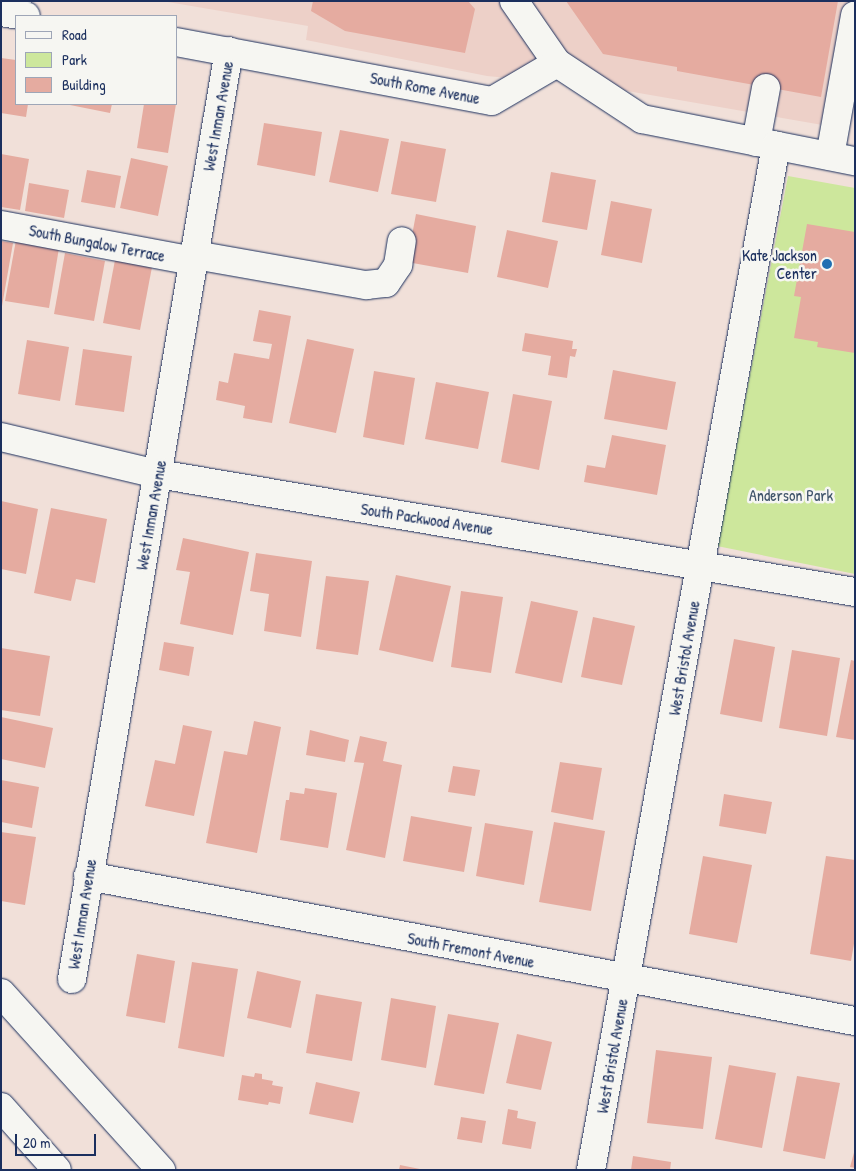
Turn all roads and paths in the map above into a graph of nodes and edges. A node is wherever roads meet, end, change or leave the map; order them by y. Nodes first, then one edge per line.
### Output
1 (514, 1) edge
2 (1, 12) edge
3 (20, 15) edge
4 (855, 15) edge
5 (178, 42) edge
6 (229, 51) junction
7 (557, 63) junction
8 (766, 88) dead end
9 (766, 144) junction
10 (842, 158) edge
11 (1, 224) edge
12 (402, 241) dead end
13 (194, 258) junction
14 (1, 437) edge
15 (158, 474) junction
16 (701, 565) junction
17 (855, 592) edge
18 (88, 876) junction
19 (72, 979) dead end
20 (626, 979) junction
21 (1, 992) edge
22 (855, 1020) edge
23 (1, 1107) edge
24 (57, 1170) edge
25 (161, 1170) edge
26 (591, 1170) edge

1 - 7 main road
2 - 3 main road
4 - 10 main road
5 - 6 main road, South Rome Avenue
6 - 7 main road, South Rome Avenue
6 - 13 main road, West Inman Avenue
7 - 9 main road
8 - 9 main road, West Bristol Avenue
9 - 10 main road
9 - 16 main road, West Bristol Avenue
11 - 13 main road, South Bungalow Terrace
12 - 13 main road, South Bungalow Terrace
13 - 15 main road, West Inman Avenue
14 - 15 main road, South Packwood Avenue
15 - 16 main road, South Packwood Avenue
15 - 18 main road, West Inman Avenue
16 - 17 main road, South Packwood Avenue
16 - 20 main road, West Bristol Avenue
18 - 19 main road, West Inman Avenue
18 - 20 main road, South Fremont Avenue
20 - 22 main road, South Fremont Avenue
20 - 26 main road, West Bristol Avenue
21 - 25 main road
23 - 24 main road

